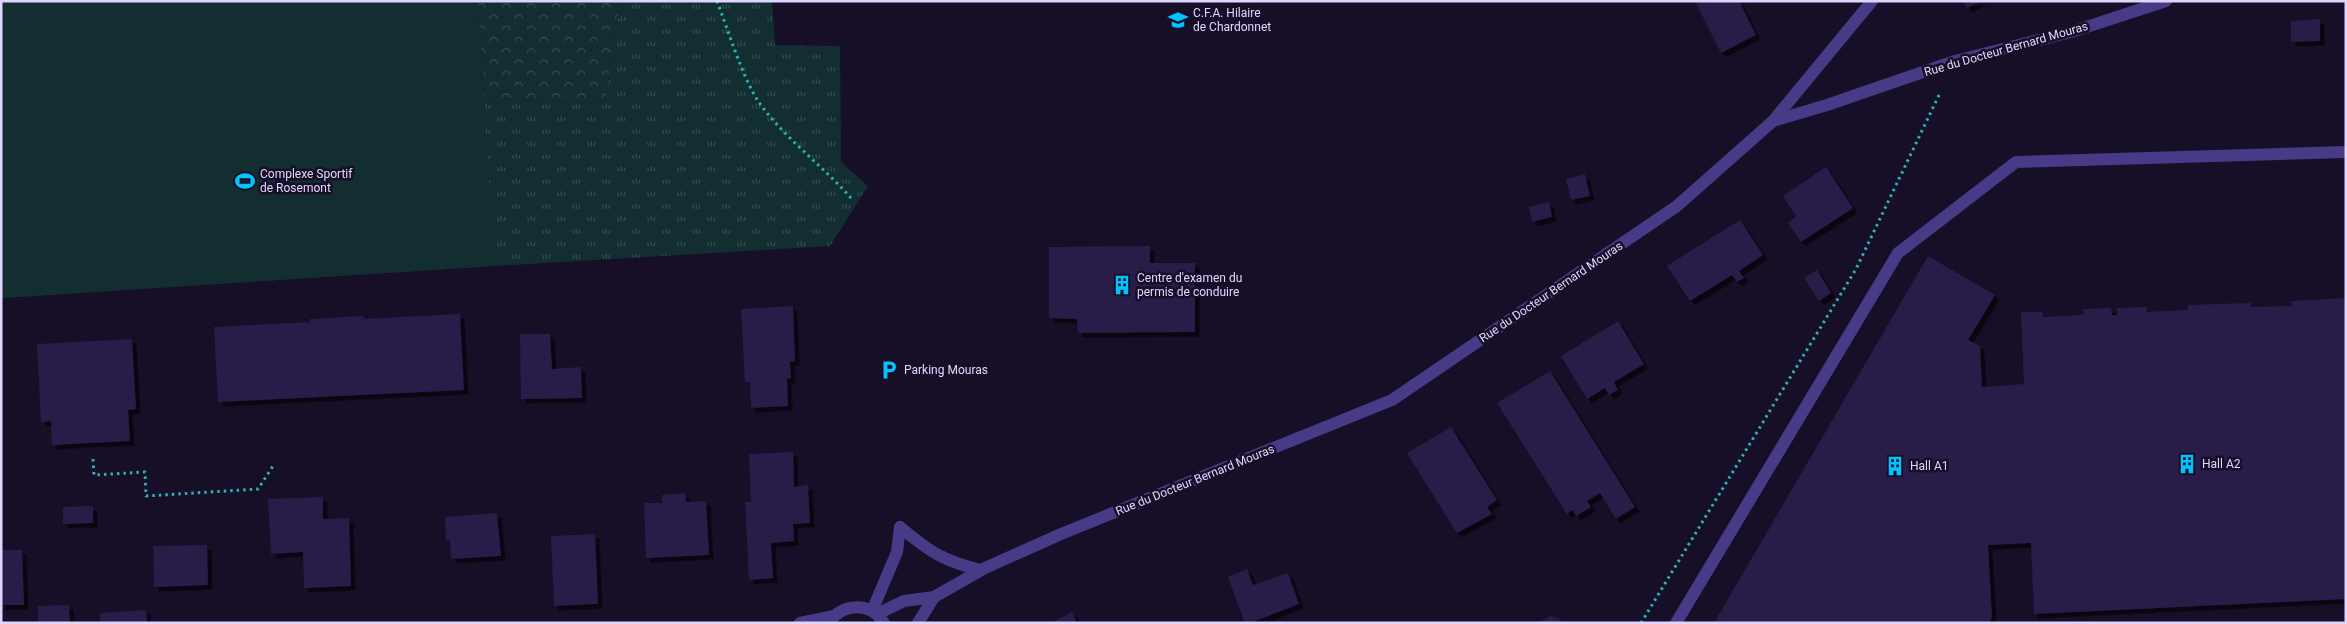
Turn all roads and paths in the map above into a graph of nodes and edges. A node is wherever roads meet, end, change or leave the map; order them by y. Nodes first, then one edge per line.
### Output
1 (717, 1) edge
2 (1872, 1) edge
3 (2166, 1) edge
4 (1940, 92) dead end
5 (1773, 121) junction
6 (2346, 152) edge
7 (851, 198) dead end
8 (93, 459) dead end
9 (273, 466) dead end
10 (981, 570) junction
11 (934, 598) junction
12 (878, 616) edge
13 (831, 619) edge
14 (800, 623) edge
15 (918, 623) edge
16 (1641, 623) edge
17 (1676, 623) edge

1 - 7 path
2 - 5 street
3 - 5 street, Rue du Docteur Bernard Mouras
4 - 16 path
5 - 10 street, Rue du Docteur Bernard Mouras
6 - 17 street
8 - 9 path
10 - 11 street, Rue du Docteur Bernard Mouras
10 - 12 street
11 - 12 street, Rue du Docteur Bernard Mouras
11 - 15 street, Rue du Docteur Bernard Mouras
12 - 13 street
13 - 14 street

